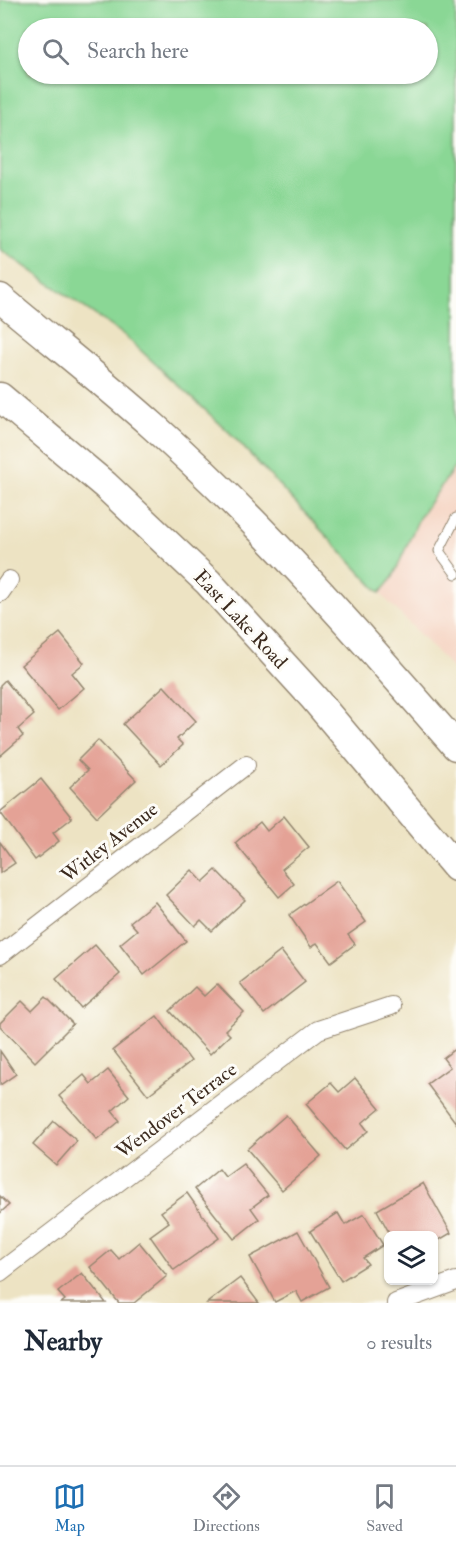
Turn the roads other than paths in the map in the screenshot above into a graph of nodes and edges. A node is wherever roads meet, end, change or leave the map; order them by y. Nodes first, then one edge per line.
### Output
1 (0, 298) edge
2 (0, 398) edge
3 (456, 518) edge
4 (456, 574) edge
5 (456, 746) edge
6 (246, 765) dead end
7 (452, 852) edge
8 (0, 955) edge
9 (391, 1006) dead end
10 (0, 1272) edge
11 (456, 1281) edge
12 (396, 1303) edge

1 - 5 main road
2 - 7 main road, East Lake Road
3 - 4 lane
6 - 8 street, Witley Avenue
9 - 10 street, Wendover Terrace
11 - 12 street

